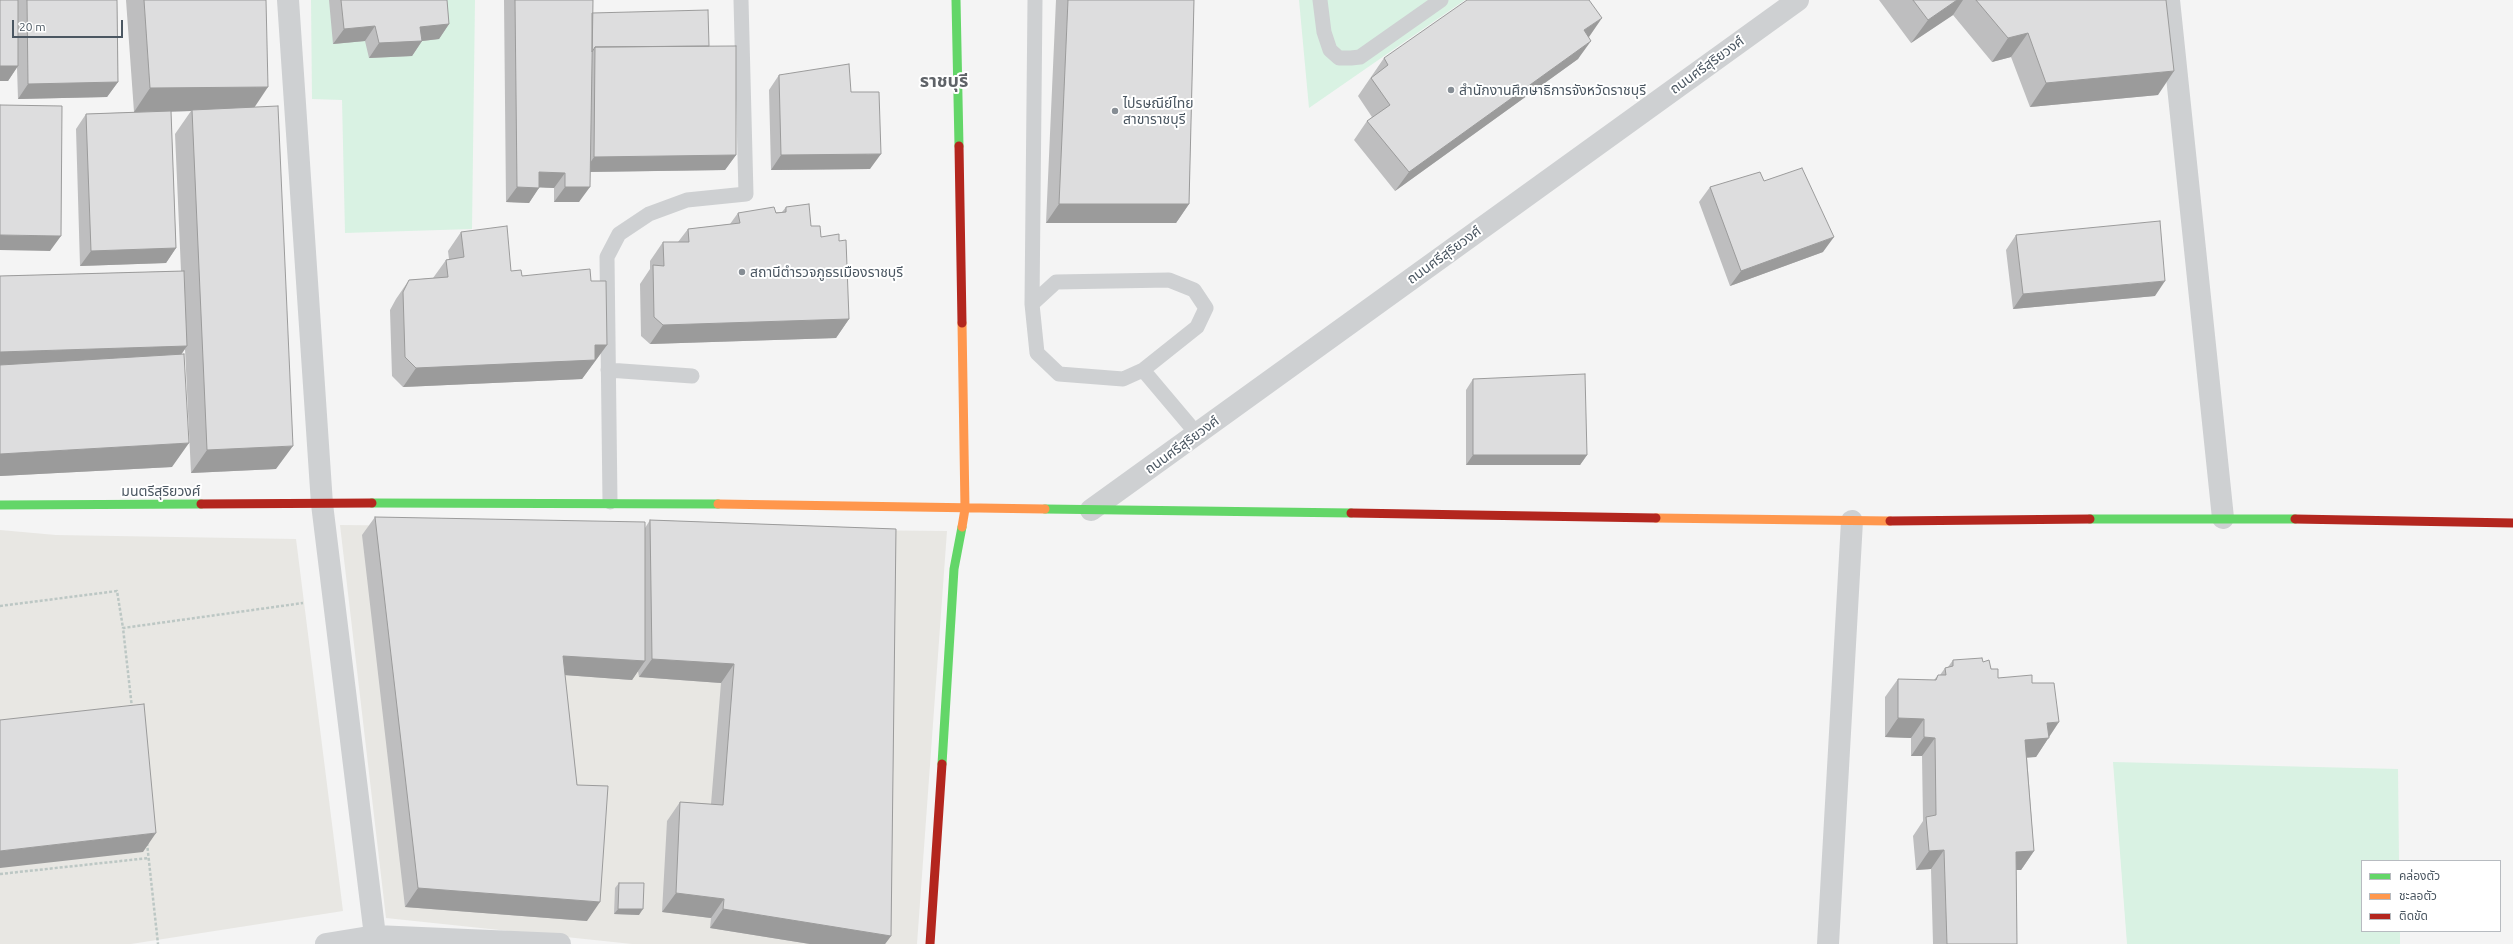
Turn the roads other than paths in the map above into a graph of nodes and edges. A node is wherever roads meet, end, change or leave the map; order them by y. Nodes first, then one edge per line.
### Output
1 (288, 0) edge
2 (741, 0) edge
3 (956, 0) edge
4 (1035, 0) edge
5 (1320, 0) edge
6 (1441, 0) edge
7 (1798, 0) edge
8 (2169, 0) edge
9 (1032, 304) junction
10 (608, 370) junction
11 (1143, 370) junction
12 (692, 376) dead end
13 (1197, 434) junction
14 (610, 502) junction
15 (322, 504) junction
16 (0, 505) edge
17 (964, 509) junction
18 (1091, 510) junction
19 (2223, 518) junction
20 (1852, 521) junction
21 (2513, 523) edge
22 (375, 936) junction
23 (326, 944) edge
24 (560, 944) edge
25 (930, 944) edge
26 (1828, 944) edge

1 - 15 street
2 - 10 lane
3 - 17 street
4 - 9 lane
5 - 6 lane
7 - 13 street, ถนนศรีสุริยวงศ์
8 - 19 street
9 - 11 lane
9 - 11 lane
10 - 12 lane
10 - 14 lane
11 - 13 lane
13 - 18 street, ถนนศรีสุริยวงศ์
14 - 15 street, มนตรีสุริยวงศ์
14 - 17 street, มนตรีสุริยวงศ์
15 - 16 street, มนตรีสุริยวงศ์
15 - 22 street
17 - 18 street, มนตรีสุริยวงศ์
17 - 25 street
18 - 20 street, มนตรีสุริยวงศ์
19 - 20 street, มนตรีสุริยวงศ์
19 - 21 street, มนตรีสุริยวงศ์
20 - 26 street
22 - 23 street
22 - 24 street

